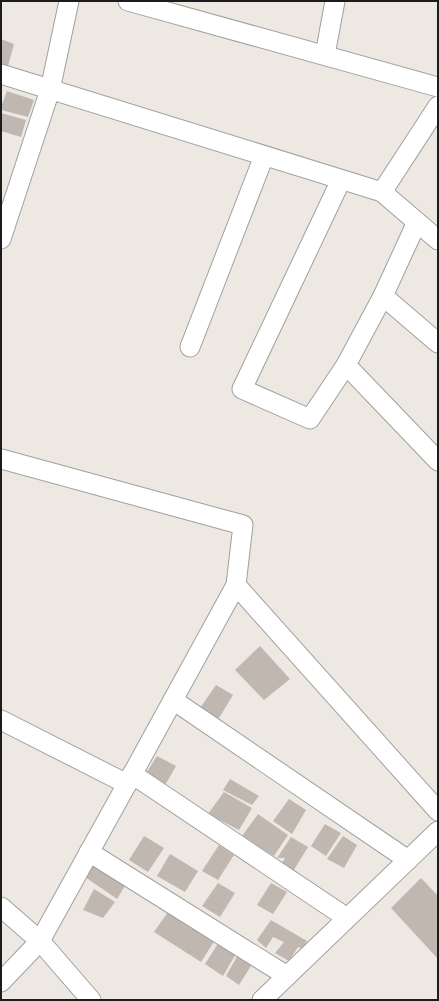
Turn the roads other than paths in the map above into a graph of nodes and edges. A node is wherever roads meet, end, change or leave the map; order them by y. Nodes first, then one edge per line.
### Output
1 (69, 1) edge
2 (128, 1) edge
3 (335, 1) edge
4 (325, 55) junction
5 (1, 74) edge
6 (438, 87) edge
7 (50, 90) junction
8 (438, 106) edge
9 (264, 156) junction
10 (341, 180) junction
11 (382, 192) junction
12 (417, 222) junction
13 (1, 239) edge
14 (438, 240) edge
15 (383, 296) junction
16 (438, 342) edge
17 (190, 347) dead end
18 (346, 365) junction
19 (1, 458) edge
20 (438, 460) edge
21 (236, 585) junction
22 (173, 700) junction
23 (1, 720) edge
24 (129, 779) junction
25 (438, 811) edge
26 (438, 830) edge
27 (89, 852) junction
28 (408, 860) junction
29 (1, 907) edge
30 (347, 918) junction
31 (40, 941) junction
32 (287, 976) junction
33 (1, 982) edge
34 (91, 1000) edge
35 (262, 1000) edge

1 - 7 street
2 - 4 street
3 - 4 street
4 - 6 street
5 - 7 street
7 - 9 street
7 - 13 street
8 - 11 street
9 - 10 street
9 - 17 street
10 - 11 street
10 - 18 street
11 - 12 street
12 - 14 street
12 - 15 street
15 - 16 street
15 - 18 street
18 - 20 street
19 - 21 street
21 - 22 street
21 - 25 street
22 - 24 street
22 - 28 street
23 - 24 street
24 - 27 street
24 - 30 street
26 - 28 street
27 - 31 street
27 - 32 street
28 - 30 street
29 - 31 street
30 - 32 street
31 - 33 street
31 - 34 street
32 - 35 street

